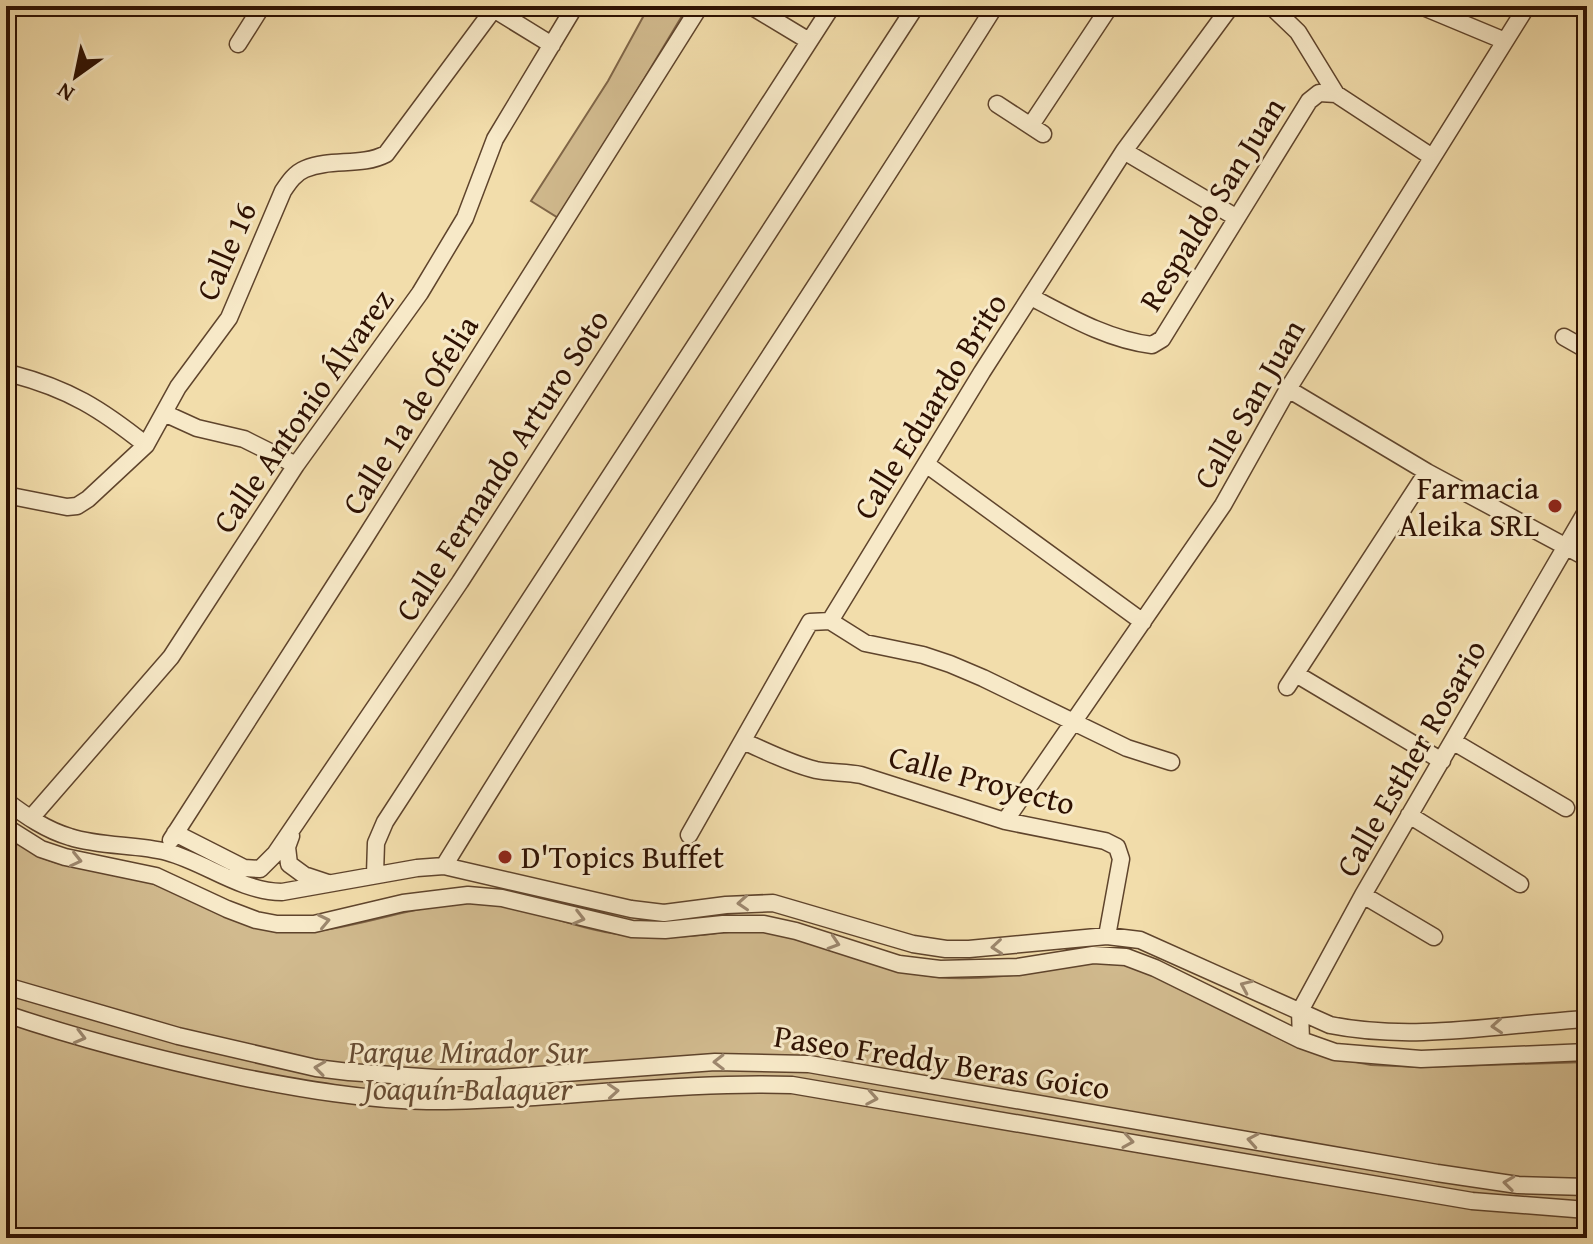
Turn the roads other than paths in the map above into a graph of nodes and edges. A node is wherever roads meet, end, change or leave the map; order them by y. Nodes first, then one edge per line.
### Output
1 (262, 6) edge
2 (575, 6) edge
3 (700, 6) edge
4 (751, 6) edge
5 (832, 6) edge
6 (916, 6) edge
7 (995, 6) edge
8 (1110, 6) edge
9 (1231, 6) edge
10 (1271, 6) edge
11 (1421, 6) edge
12 (1527, 6) edge
13 (495, 8) edge
14 (809, 41) junction
15 (1505, 41) junction
16 (238, 44) dead end
17 (552, 45) junction
18 (1336, 94) junction
19 (997, 104) dead end
20 (1124, 151) junction
21 (1432, 157) junction
22 (1237, 218) junction
23 (1031, 297) junction
24 (1564, 337) dead end
25 (1587, 350) edge
26 (12, 374) dead end
27 (1288, 389) junction
28 (164, 413) junction
29 (146, 445) junction
30 (926, 464) junction
31 (296, 465) junction
32 (1427, 472) junction
33 (6, 495) edge
34 (1587, 510) edge
35 (1565, 547) junction
36 (1587, 558) edge
37 (830, 621) junction
38 (1143, 622) junction
39 (1072, 721) junction
40 (745, 742) junction
41 (1454, 742) junction
42 (1442, 761) junction
43 (1171, 762) dead end
44 (6, 801) edge
45 (1566, 808) dead end
46 (1409, 815) junction
47 (31, 818) junction
48 (1005, 821) junction
49 (6, 827) edge
50 (294, 827) junction
51 (175, 833) junction
52 (689, 835) dead end
53 (165, 852) junction
54 (444, 866) junction
55 (375, 874) junction
56 (330, 884) junction
57 (1520, 884) dead end
58 (1363, 895) junction
59 (1107, 936) junction
60 (1434, 937) dead end
61 (6, 986) edge
62 (1300, 1011) junction
63 (6, 1014) edge
64 (1587, 1019) edge
65 (1301, 1040) junction
66 (1587, 1052) edge
67 (1587, 1187) edge
68 (1587, 1210) edge

1 - 16 street
2 - 17 street, Calle Antonio Álvarez
3 - 51 street, Calle 1a de Ofelia
4 - 14 street
5 - 14 street, Calle Fernando Arturo Soto
6 - 55 street
7 - 54 street
8 - 19 street
9 - 20 street, Calle Eduardo Brito
10 - 18 street
11 - 15 street
12 - 15 street, Calle San Juan
13 - 17 street
13 - 28 street, Calle 16
14 - 50 street, Calle Fernando Arturo Soto
15 - 21 street, Calle San Juan
17 - 31 street, Calle Antonio Álvarez
18 - 21 street, Respaldo San Juan
18 - 22 street, Respaldo San Juan
20 - 22 street
20 - 23 street, Calle Eduardo Brito
21 - 27 street, Calle San Juan
22 - 23 street, Respaldo San Juan
23 - 30 street, Calle Eduardo Brito
24 - 25 street
26 - 29 street
27 - 32 street
27 - 38 street, Calle San Juan
28 - 29 street, Calle 16
28 - 31 street
29 - 33 street, Calle 16
30 - 37 street, Calle Eduardo Brito
30 - 38 street
31 - 47 street, Calle Antonio Álvarez
32 - 35 street
32 - 42 street
34 - 35 street, Calle Esther Rosario
35 - 36 street
35 - 41 street, Calle Esther Rosario
37 - 39 street
37 - 40 street, Calle Eduardo Brito
38 - 39 street, Calle San Juan
39 - 43 street
39 - 48 street, Calle San Juan
40 - 48 street, Calle Proyecto
40 - 52 street, Calle Eduardo Brito
41 - 42 street, Calle Esther Rosario
41 - 45 street
42 - 46 street, Calle Esther Rosario
44 - 47 street
46 - 57 street
46 - 58 street, Calle Esther Rosario
47 - 53 street
48 - 59 street, Calle Proyecto
49 -> 65 street
50 - 51 street, Calle Fernando Arturo Soto
50 - 56 street
51 - 53 street, Calle 1a de Ofelia
53 - 56 street
54 - 55 street
59 -> 54 street
55 - 56 street
58 - 60 street
58 - 62 street, Calle Esther Rosario
62 -> 59 street
67 -> 61 street, Paseo Freddy Beras Goico
64 -> 62 street
62 - 65 street
63 -> 68 street, Paseo Freddy Beras Goico
65 - 66 street

